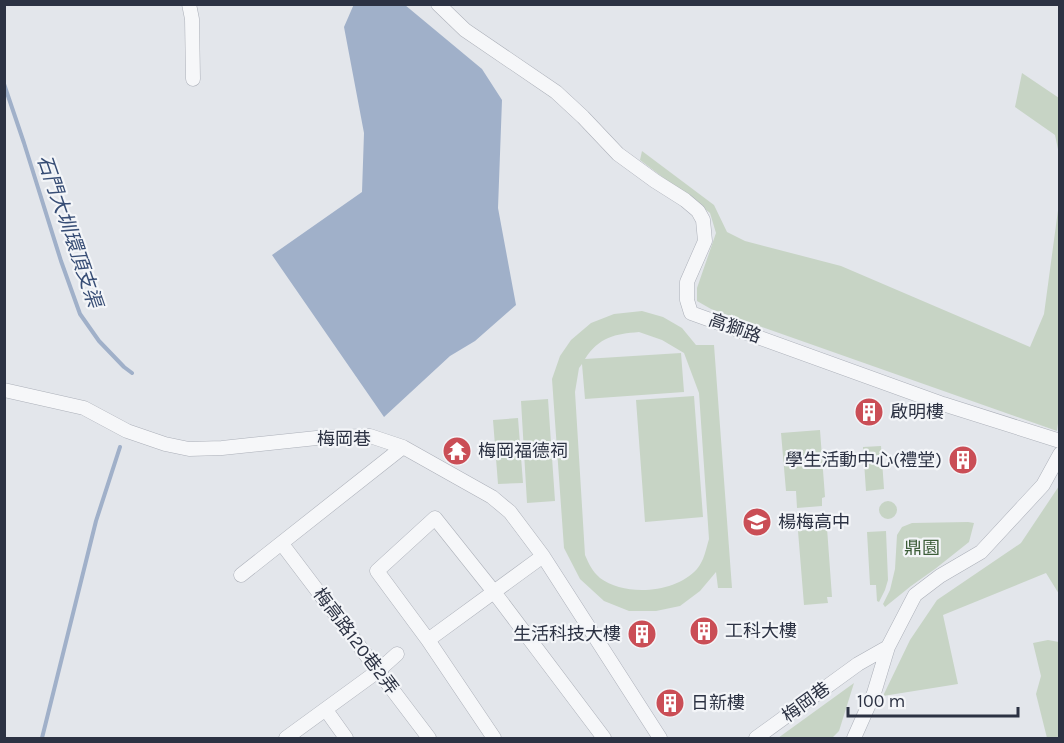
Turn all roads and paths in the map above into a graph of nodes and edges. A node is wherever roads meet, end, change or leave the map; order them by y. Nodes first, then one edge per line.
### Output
1 (189, 4) edge
2 (438, 4) edge
3 (193, 79) dead end
4 (4, 390) edge
5 (1059, 441) edge
6 (404, 447) junction
7 (1059, 454) edge
8 (282, 544) junction
9 (543, 556) junction
10 (241, 575) dead end
11 (494, 592) junction
12 (428, 640) junction
13 (888, 647) junction
14 (397, 654) dead end
15 (378, 671) junction
16 (326, 710) junction
17 (286, 738) edge
18 (346, 738) edge
19 (429, 738) edge
20 (494, 738) edge
21 (604, 738) edge
22 (660, 738) edge
23 (756, 738) edge
24 (855, 738) edge

1 - 3 street
2 - 5 street, 高獅路
4 - 6 street, 梅岡巷
6 - 8 street
6 - 9 street, 梅岡巷
7 - 13 street
8 - 10 street
8 - 15 street, 梅高路120巷2弄
9 - 11 street
9 - 22 street, 梅岡巷
11 - 12 street
11 - 12 street
11 - 21 street
12 - 20 street
13 - 23 street, 梅岡巷
13 - 24 street
14 - 15 street
15 - 16 street
15 - 19 street, 梅高路120巷2弄
16 - 17 street
16 - 18 street

